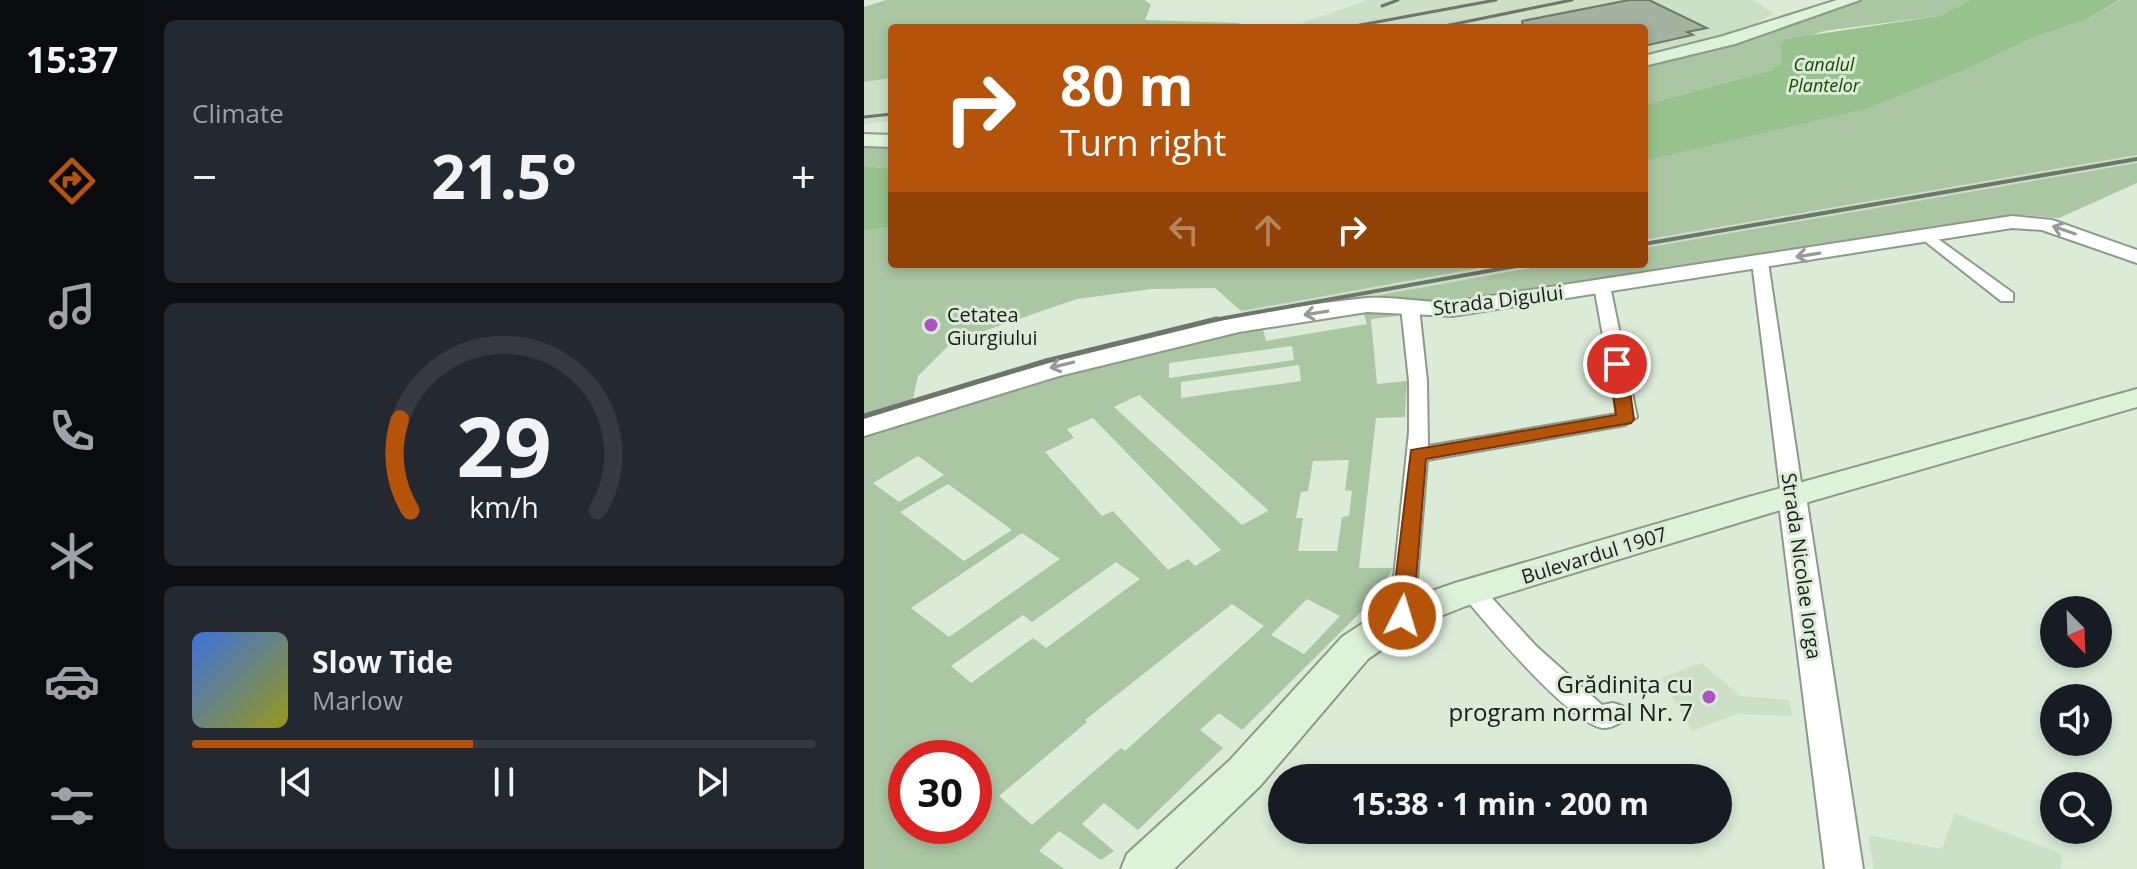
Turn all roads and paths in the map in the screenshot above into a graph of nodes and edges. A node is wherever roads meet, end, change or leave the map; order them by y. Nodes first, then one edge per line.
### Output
1 (1852, 0) edge
2 (1648, 60) edge
3 (864, 140) edge
4 (888, 141) edge
5 (1927, 236) junction
6 (2137, 257) edge
7 (1760, 262) junction
8 (1602, 286) junction
9 (2007, 297) dead end
10 (1410, 307) junction
11 (2137, 398) edge
12 (864, 428) edge
13 (1417, 455) junction
14 (1792, 496) junction
15 (1472, 591) junction
16 (1402, 616) junction
17 (1613, 714) dead end
18 (1143, 869) edge
19 (1844, 869) edge

1 - 2 main road
3 - 4 main road
6 -> 5 street, Strada Digului
5 -> 7 street, Strada Digului
5 - 9 street
7 - 8 street, Strada Digului
7 - 14 street, Strada Nicolae Iorga
8 - 10 street, Strada Digului
8 - 13 street
10 -> 12 street, Strada Digului
10 - 13 street
11 - 14 main road, Bulevardul 1907
13 - 16 street
14 - 15 main road, Bulevardul 1907
14 - 19 street, Strada Nicolae Iorga
15 - 16 main road, Bulevardul 1907
15 - 17 street
16 - 18 main road, Bulevardul 1907

